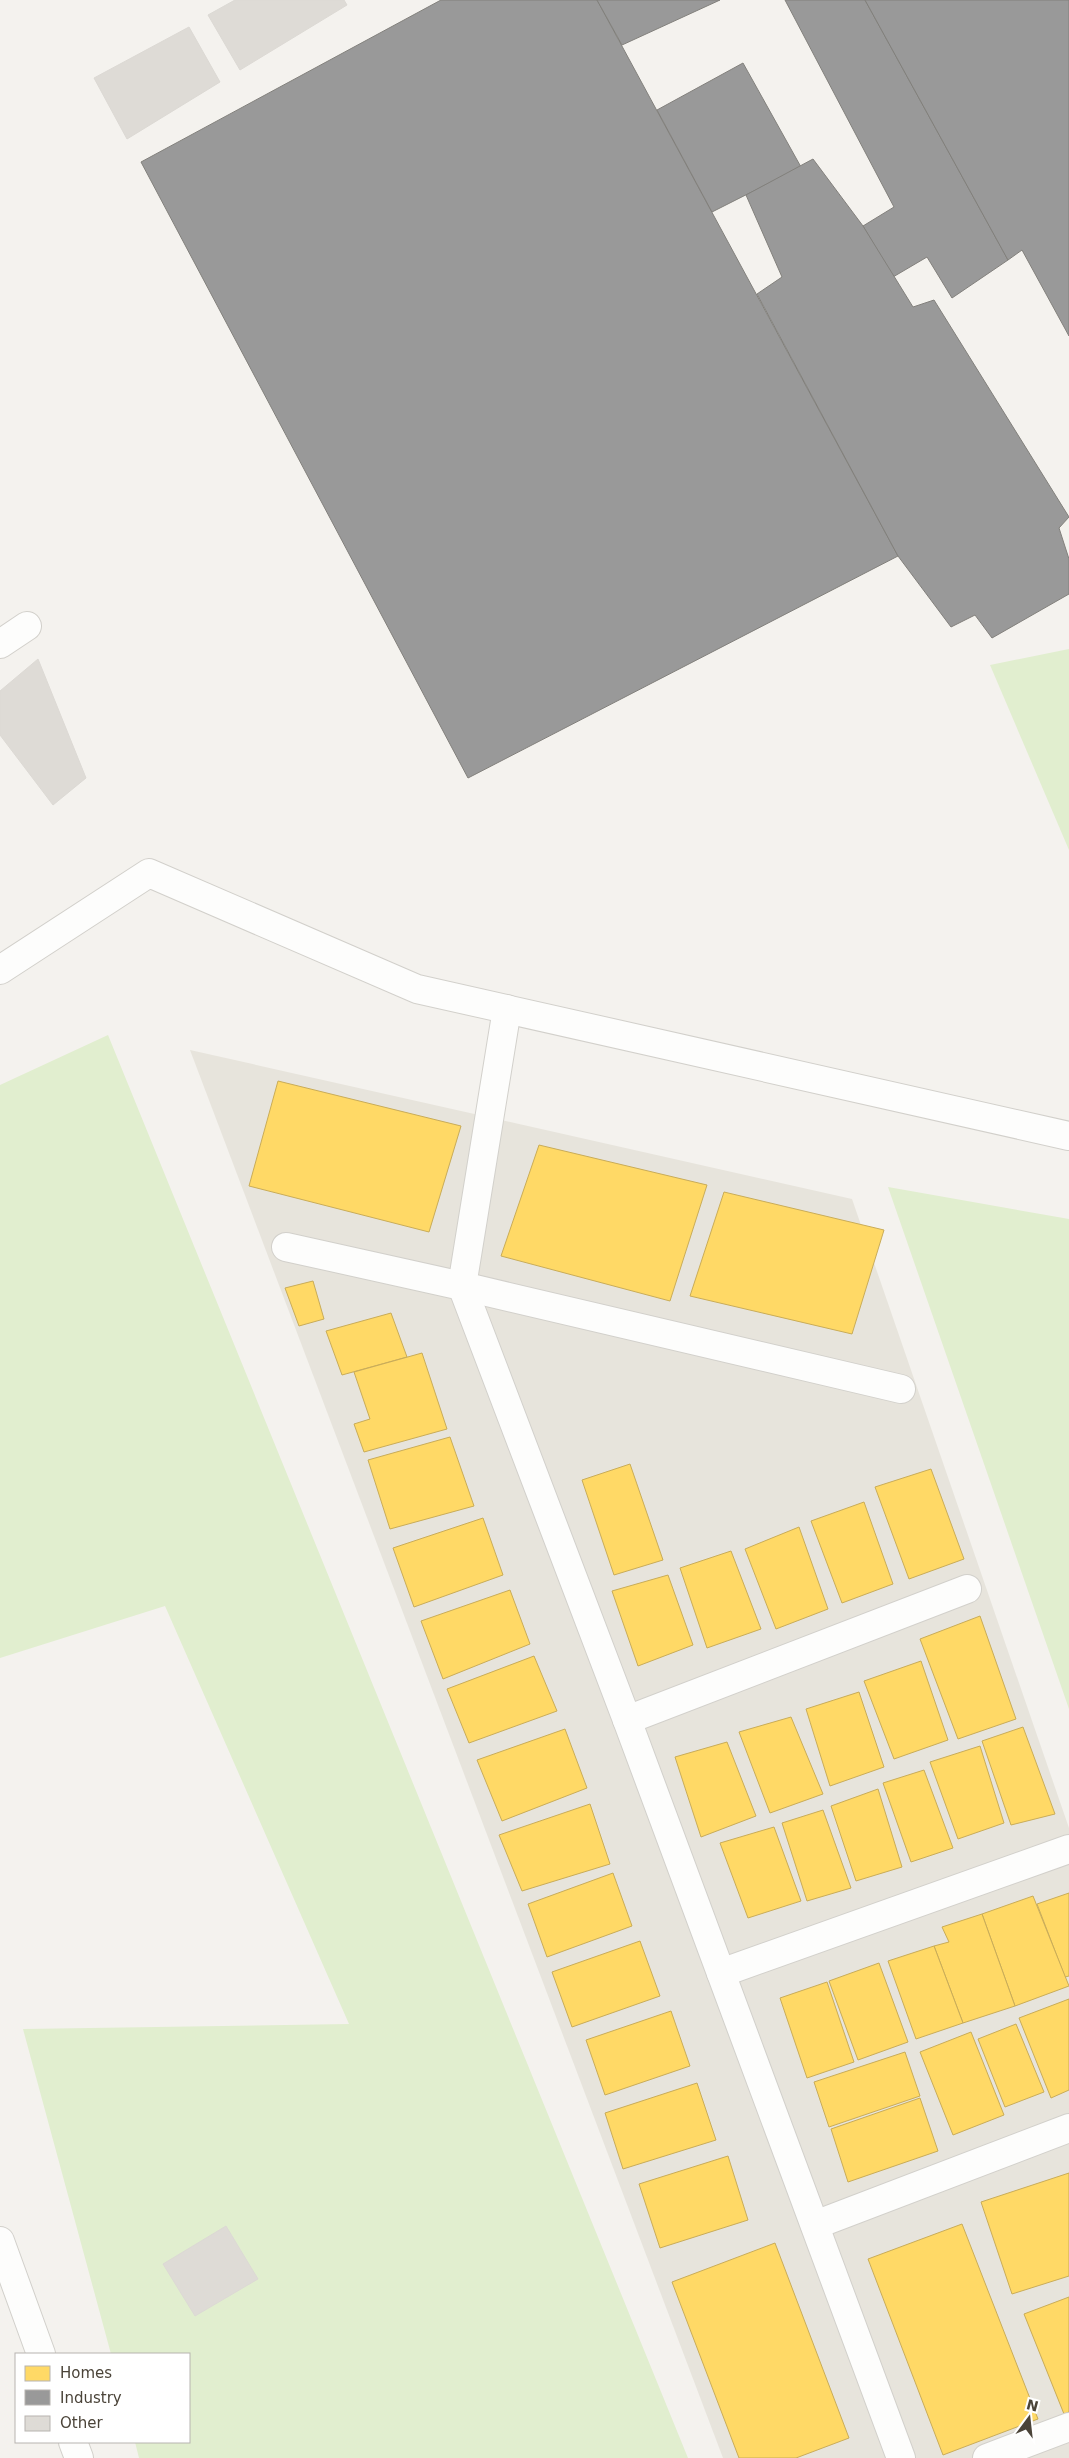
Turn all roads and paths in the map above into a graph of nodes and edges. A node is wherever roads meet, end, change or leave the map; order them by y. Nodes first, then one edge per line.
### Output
1 (27, 626) dead end
2 (0, 644) edge
3 (0, 970) edge
4 (507, 1009) junction
5 (1069, 1136) edge
6 (286, 1247) dead end
7 (462, 1286) junction
8 (901, 1390) dead end
9 (967, 1590) dead end
10 (627, 1720) junction
11 (1069, 1849) edge
12 (721, 1973) junction
13 (1069, 2128) edge
14 (815, 2225) junction
15 (0, 2241) edge
16 (41, 2353) edge
17 (1069, 2427) edge
18 (73, 2443) edge
19 (79, 2458) edge
20 (901, 2458) edge
21 (987, 2458) edge

1 - 2 street
3 - 4 street
4 - 5 street
4 - 7 street
6 - 7 street
7 - 8 street
7 - 10 street
9 - 10 street
10 - 12 street
11 - 12 street
12 - 14 street
13 - 14 street
14 - 20 street
15 - 16 street
17 - 21 street
18 - 19 street

